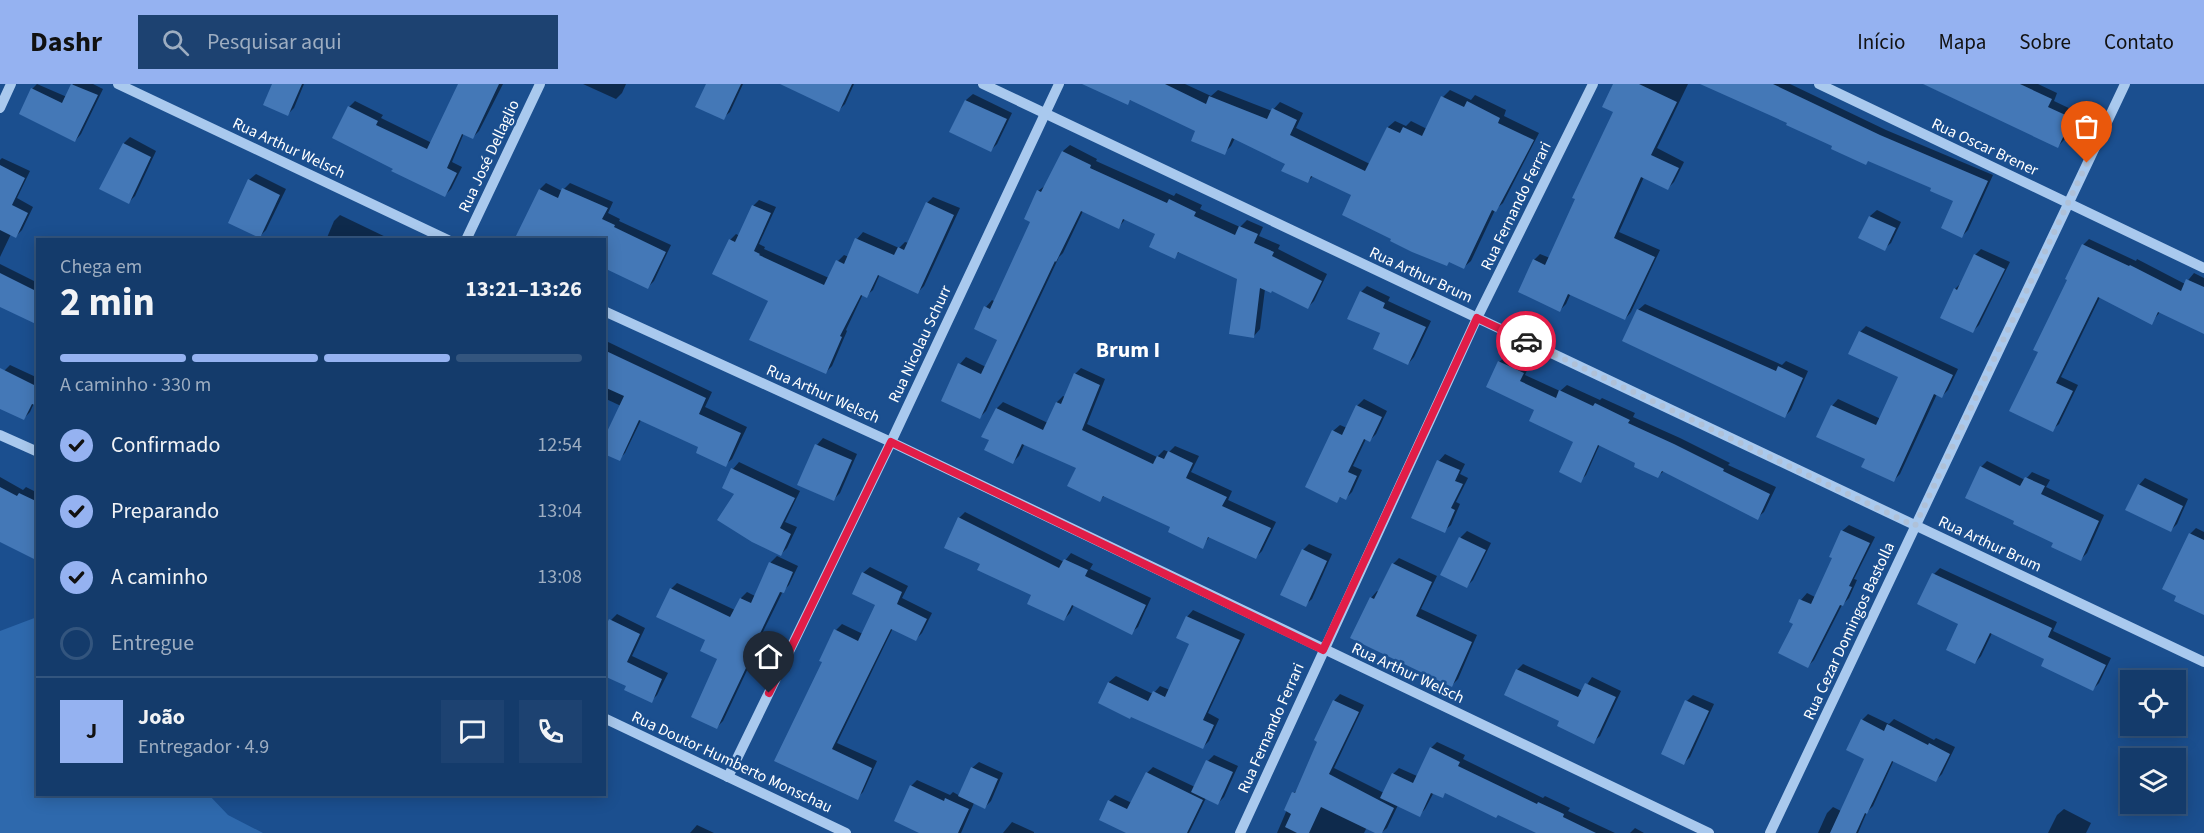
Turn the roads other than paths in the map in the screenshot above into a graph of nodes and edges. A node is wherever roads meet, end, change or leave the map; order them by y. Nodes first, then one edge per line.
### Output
1 (11, 84) edge
2 (118, 84) edge
3 (540, 84) edge
4 (983, 84) edge
5 (1059, 84) edge
6 (1593, 84) edge
7 (1819, 84) edge
8 (2125, 84) edge
9 (0, 108) edge
10 (1045, 113) junction
11 (2068, 203) junction
12 (444, 238) edge
13 (467, 238) edge
14 (2204, 268) edge
15 (606, 312) edge
16 (1477, 318) junction
17 (0, 435) edge
18 (891, 442) junction
19 (36, 451) edge
20 (1915, 526) junction
21 (1323, 650) junction
22 (2204, 662) edge
23 (606, 719) edge
24 (728, 777) junction
25 (846, 833) edge
26 (1240, 833) edge
27 (1709, 833) edge
28 (1770, 833) edge

1 - 9 street
2 - 12 street, Rua Arthur Welsch
3 - 13 street, Rua José Dellaglio
4 - 10 street, Rua Arthur Brum
5 - 10 street, Rua Nicolau Schurr
6 - 16 street, Rua Fernando Ferrari
7 - 11 street, Rua Oscar Brener
8 - 11 street, Rua Cezar Domingos Bastolla
10 - 16 street, Rua Arthur Brum
10 - 18 street, Rua Nicolau Schurr
11 - 14 street, Rua Oscar Brener
11 - 20 street, Rua Cezar Domingos Bastolla
15 - 18 street, Rua Arthur Welsch
16 - 20 street, Rua Arthur Brum
16 - 21 street, Rua Fernando Ferrari
17 - 19 street
18 - 21 street, Rua Arthur Welsch
18 - 24 street, Rua Nicolau Schurr
20 - 22 street, Rua Arthur Brum
20 - 28 street, Rua Cezar Domingos Bastolla
21 - 26 street, Rua Fernando Ferrari
21 - 27 street, Rua Arthur Welsch
23 - 24 street, Rua Doutor Humberto Monschau
24 - 25 street, Rua Doutor Humberto Monschau

